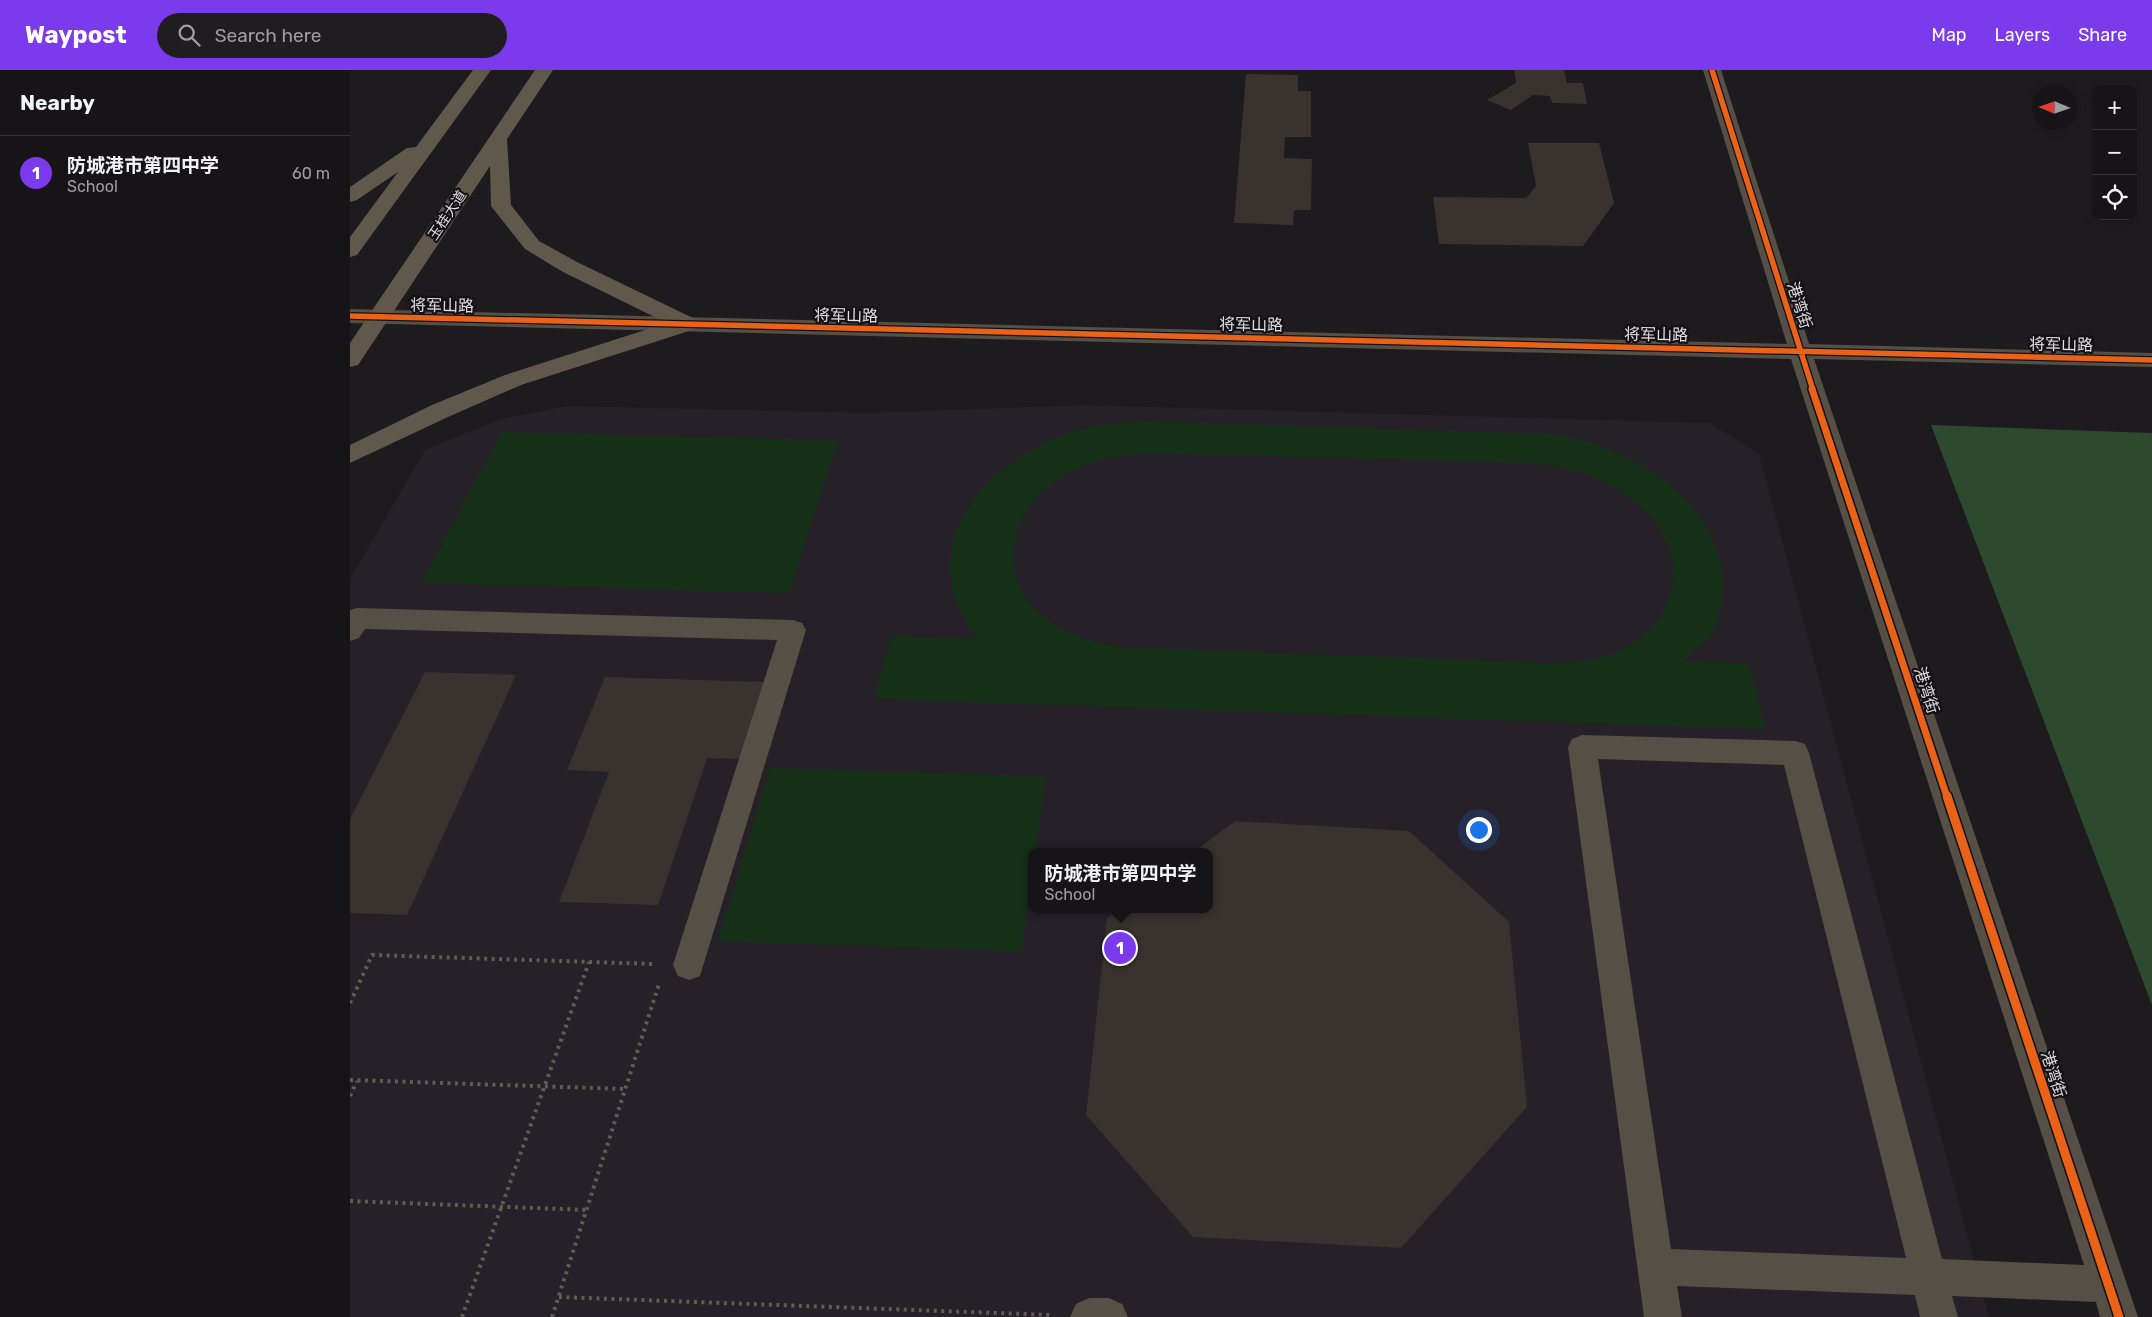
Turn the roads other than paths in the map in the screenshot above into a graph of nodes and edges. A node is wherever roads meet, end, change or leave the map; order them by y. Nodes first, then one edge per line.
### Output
1 (482, 70) edge
2 (544, 70) edge
3 (1712, 70) edge
4 (498, 139) junction
5 (431, 140) junction
6 (350, 196) edge
7 (350, 251) edge
8 (350, 316) edge
9 (379, 317) junction
10 (686, 324) junction
11 (1800, 352) junction
12 (350, 360) edge
13 (2152, 360) edge
14 (350, 455) edge
15 (350, 631) edge
16 (689, 965) dead end
17 (1656, 1267) junction
18 (1929, 1277) junction
19 (2109, 1284) junction
20 (1663, 1317) edge
21 (1939, 1317) edge
22 (2120, 1317) edge

1 - 5 main road
2 - 4 main road, 玉桂大道
3 - 11 street, 港湾街
4 - 9 main road, 玉桂大道
4 - 10 main road
5 - 6 main road
5 - 7 main road
8 - 9 street, 将军山路
9 - 10 street, 将军山路
9 - 12 main road, 玉桂大道
10 - 11 street, 将军山路
10 - 14 main road
11 - 13 street, 将军山路
11 - 19 street, 港湾街
15 - 16 street
17 - 18 street
17 - 18 street
17 - 20 street
18 - 19 street
18 - 21 street
19 - 22 street, 港湾街

